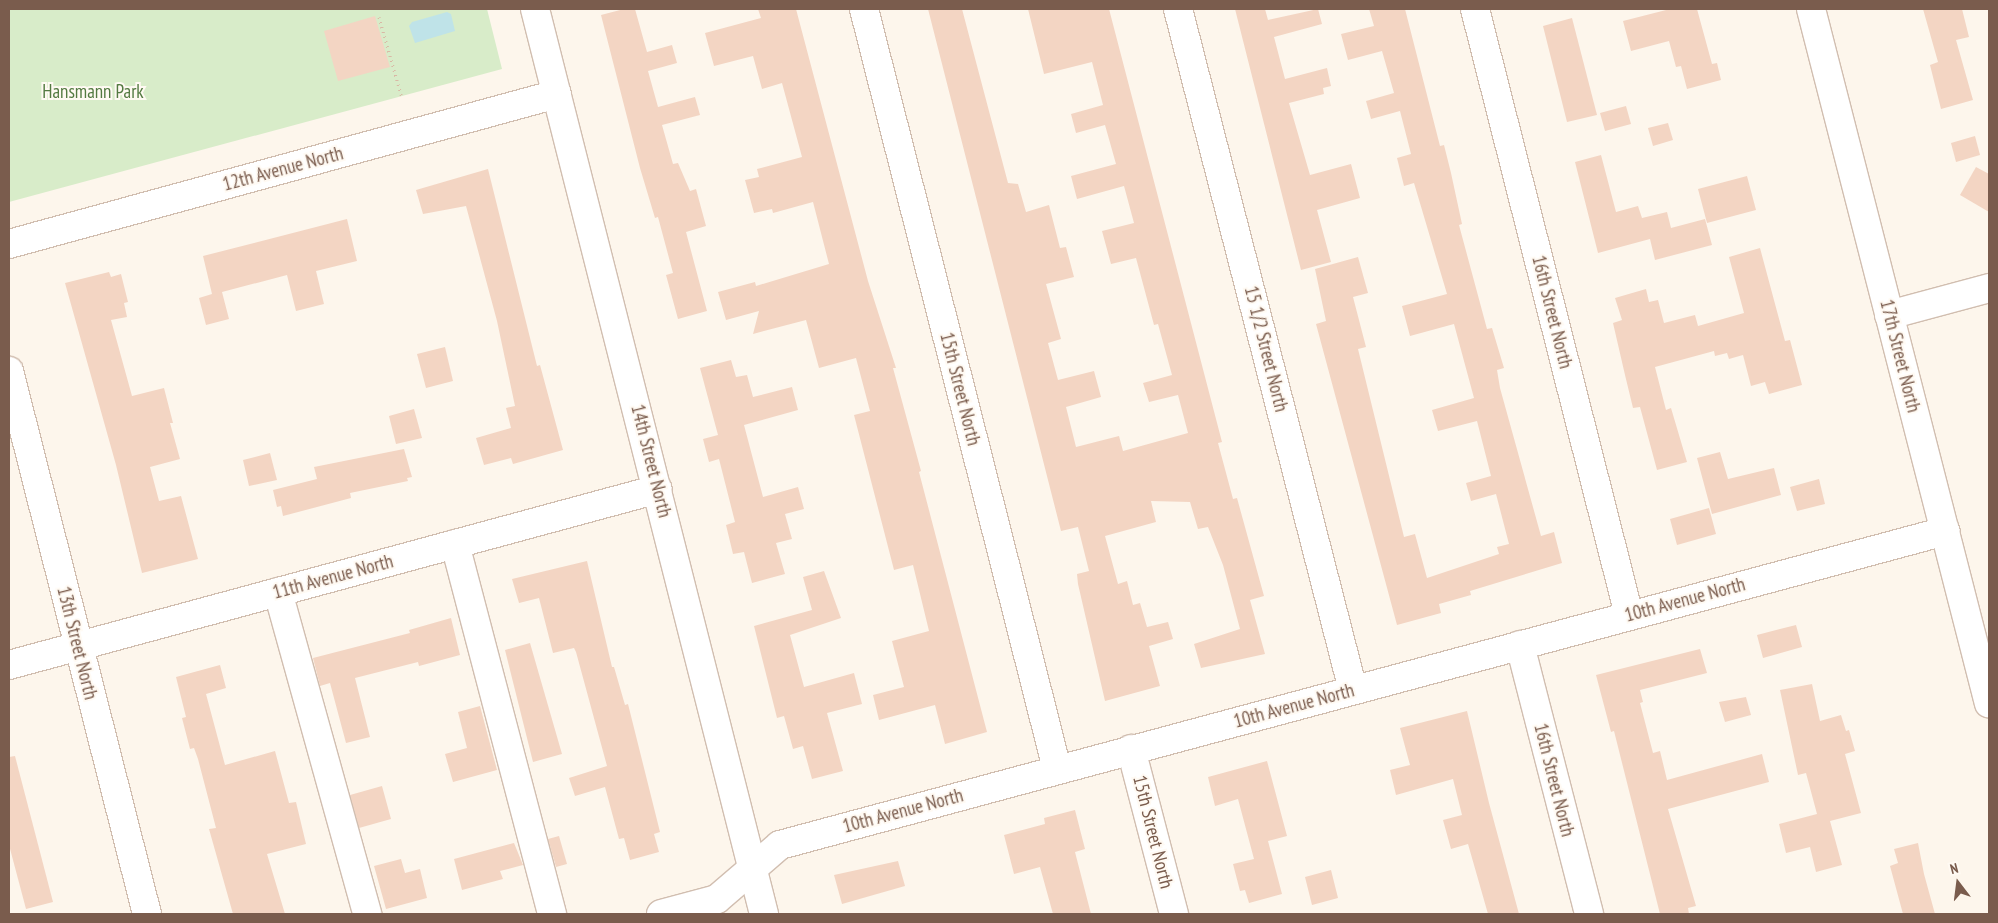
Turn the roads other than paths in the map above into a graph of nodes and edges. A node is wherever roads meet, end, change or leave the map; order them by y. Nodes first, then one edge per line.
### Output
1 (535, 9) edge
2 (864, 9) edge
3 (1178, 9) edge
4 (1475, 9) edge
5 (1811, 9) edge
6 (557, 94) junction
7 (9, 244) edge
8 (1989, 288) edge
9 (1889, 315) junction
10 (9, 371) edge
11 (658, 490) junction
12 (1945, 531) junction
13 (455, 544) junction
14 (278, 592) junction
15 (1629, 615) junction
16 (1980, 632) edge
17 (1520, 645) junction
18 (78, 646) junction
19 (9, 665) edge
20 (1353, 690) junction
21 (1989, 704) edge
22 (1131, 749) junction
23 (1056, 769) junction
24 (753, 869) junction
25 (147, 914) edge
26 (366, 914) edge
27 (552, 914) edge
28 (661, 914) edge
29 (764, 914) edge
30 (1174, 914) edge
31 (1589, 914) edge

1 - 6 street, 14th Street North
2 - 23 street, 15th Street North
3 - 20 street, 15 1/2 Street North
4 - 15 street, 16th Street North
5 - 9 street, 17th Street North
6 - 7 street, 12th Avenue North
6 - 11 street, 14th Street North
8 - 9 street
9 - 12 street, 17th Street North
10 - 18 street, 13th Street North
11 - 13 street, 11th Avenue North
11 - 24 street, 14th Street North
12 - 15 street, 10th Avenue North
12 - 16 street, 17th Street North
13 - 14 street, 11th Avenue North
13 - 27 street
14 - 18 street, 11th Avenue North
14 - 26 street
15 - 17 street, 10th Avenue North
16 - 21 street, 17th Street North
17 - 20 street, 10th Avenue North
17 - 31 street, 16th Street North
18 - 19 street, 11th Avenue North
18 - 25 street, 13th Street North
20 - 22 street, 10th Avenue North
22 - 23 street, 10th Avenue North
22 - 30 street, 15th Street North
23 - 24 street, 10th Avenue North
24 - 28 street, 10th Avenue North
24 - 29 street, 14th Street North

